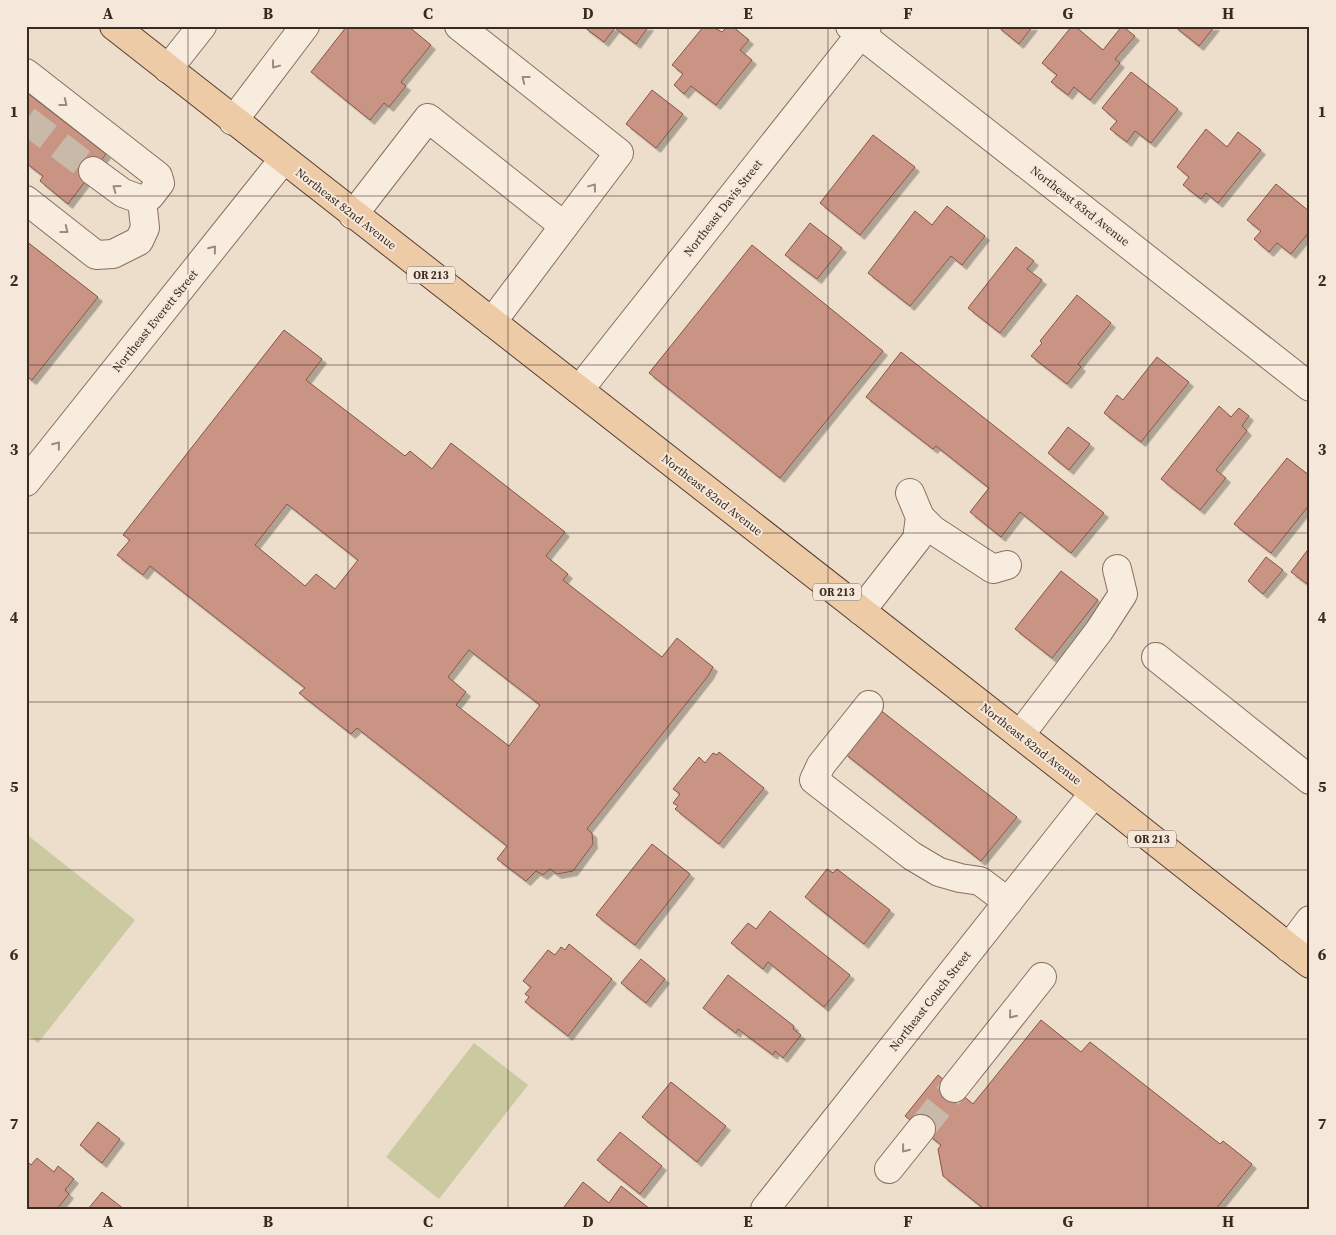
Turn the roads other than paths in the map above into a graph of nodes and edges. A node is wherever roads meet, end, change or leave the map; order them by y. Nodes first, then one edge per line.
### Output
1 (114, 26) edge
2 (202, 26) edge
3 (305, 26) edge
4 (459, 26) edge
5 (859, 29) edge
6 (168, 69) junction
7 (26, 72) edge
8 (233, 121) junction
9 (283, 160) junction
10 (93, 171) tunnel mouth
11 (26, 200) edge
12 (142, 200) junction
13 (353, 215) junction
14 (564, 226) junction
15 (492, 322) junction
16 (1310, 386) edge
17 (579, 390) junction
18 (26, 482) edge
19 (1007, 565) dead end
20 (1117, 570) dead end
21 (861, 611) junction
22 (1156, 658) dead end
23 (869, 705) dead end
24 (1020, 735) junction
25 (1310, 780) edge
26 (1094, 793) junction
27 (1008, 902) junction
28 (1310, 920) edge
29 (1299, 956) edge
30 (1042, 977) dead end
31 (954, 1088) tunnel mouth
32 (921, 1129) tunnel mouth
33 (889, 1169) dead end
34 (765, 1209) edge

1 - 6 main road, Northeast 82nd Avenue / OR 213
2 - 6 street
3 -> 8 street
14 -> 4 street
5 - 16 street, Northeast 83rd Avenue
5 - 17 street, Northeast Davis Street
6 - 8 main road, Northeast 82nd Avenue / OR 213
7 -> 12 street
8 - 9 main road, Northeast 82nd Avenue / OR 213
9 - 13 main road, Northeast 82nd Avenue / OR 213
18 -> 9 street, Northeast Everett Street
12 -> 10 street
11 -> 12 street
13 - 14 street
13 - 15 main road, Northeast 82nd Avenue / OR 213
14 - 15 street
15 - 17 main road, Northeast 82nd Avenue / OR 213
17 - 21 main road, Northeast 82nd Avenue / OR 213
19 - 21 street
20 - 24 street
21 - 24 main road, Northeast 82nd Avenue / OR 213
22 - 25 street
23 - 27 street
24 - 26 main road, Northeast 82nd Avenue / OR 213
26 - 27 street, Northeast Couch Street
26 - 29 main road, Northeast 82nd Avenue / OR 213
27 - 34 street, Northeast Couch Street
28 - 29 street
30 -> 31 street
32 -> 33 street

